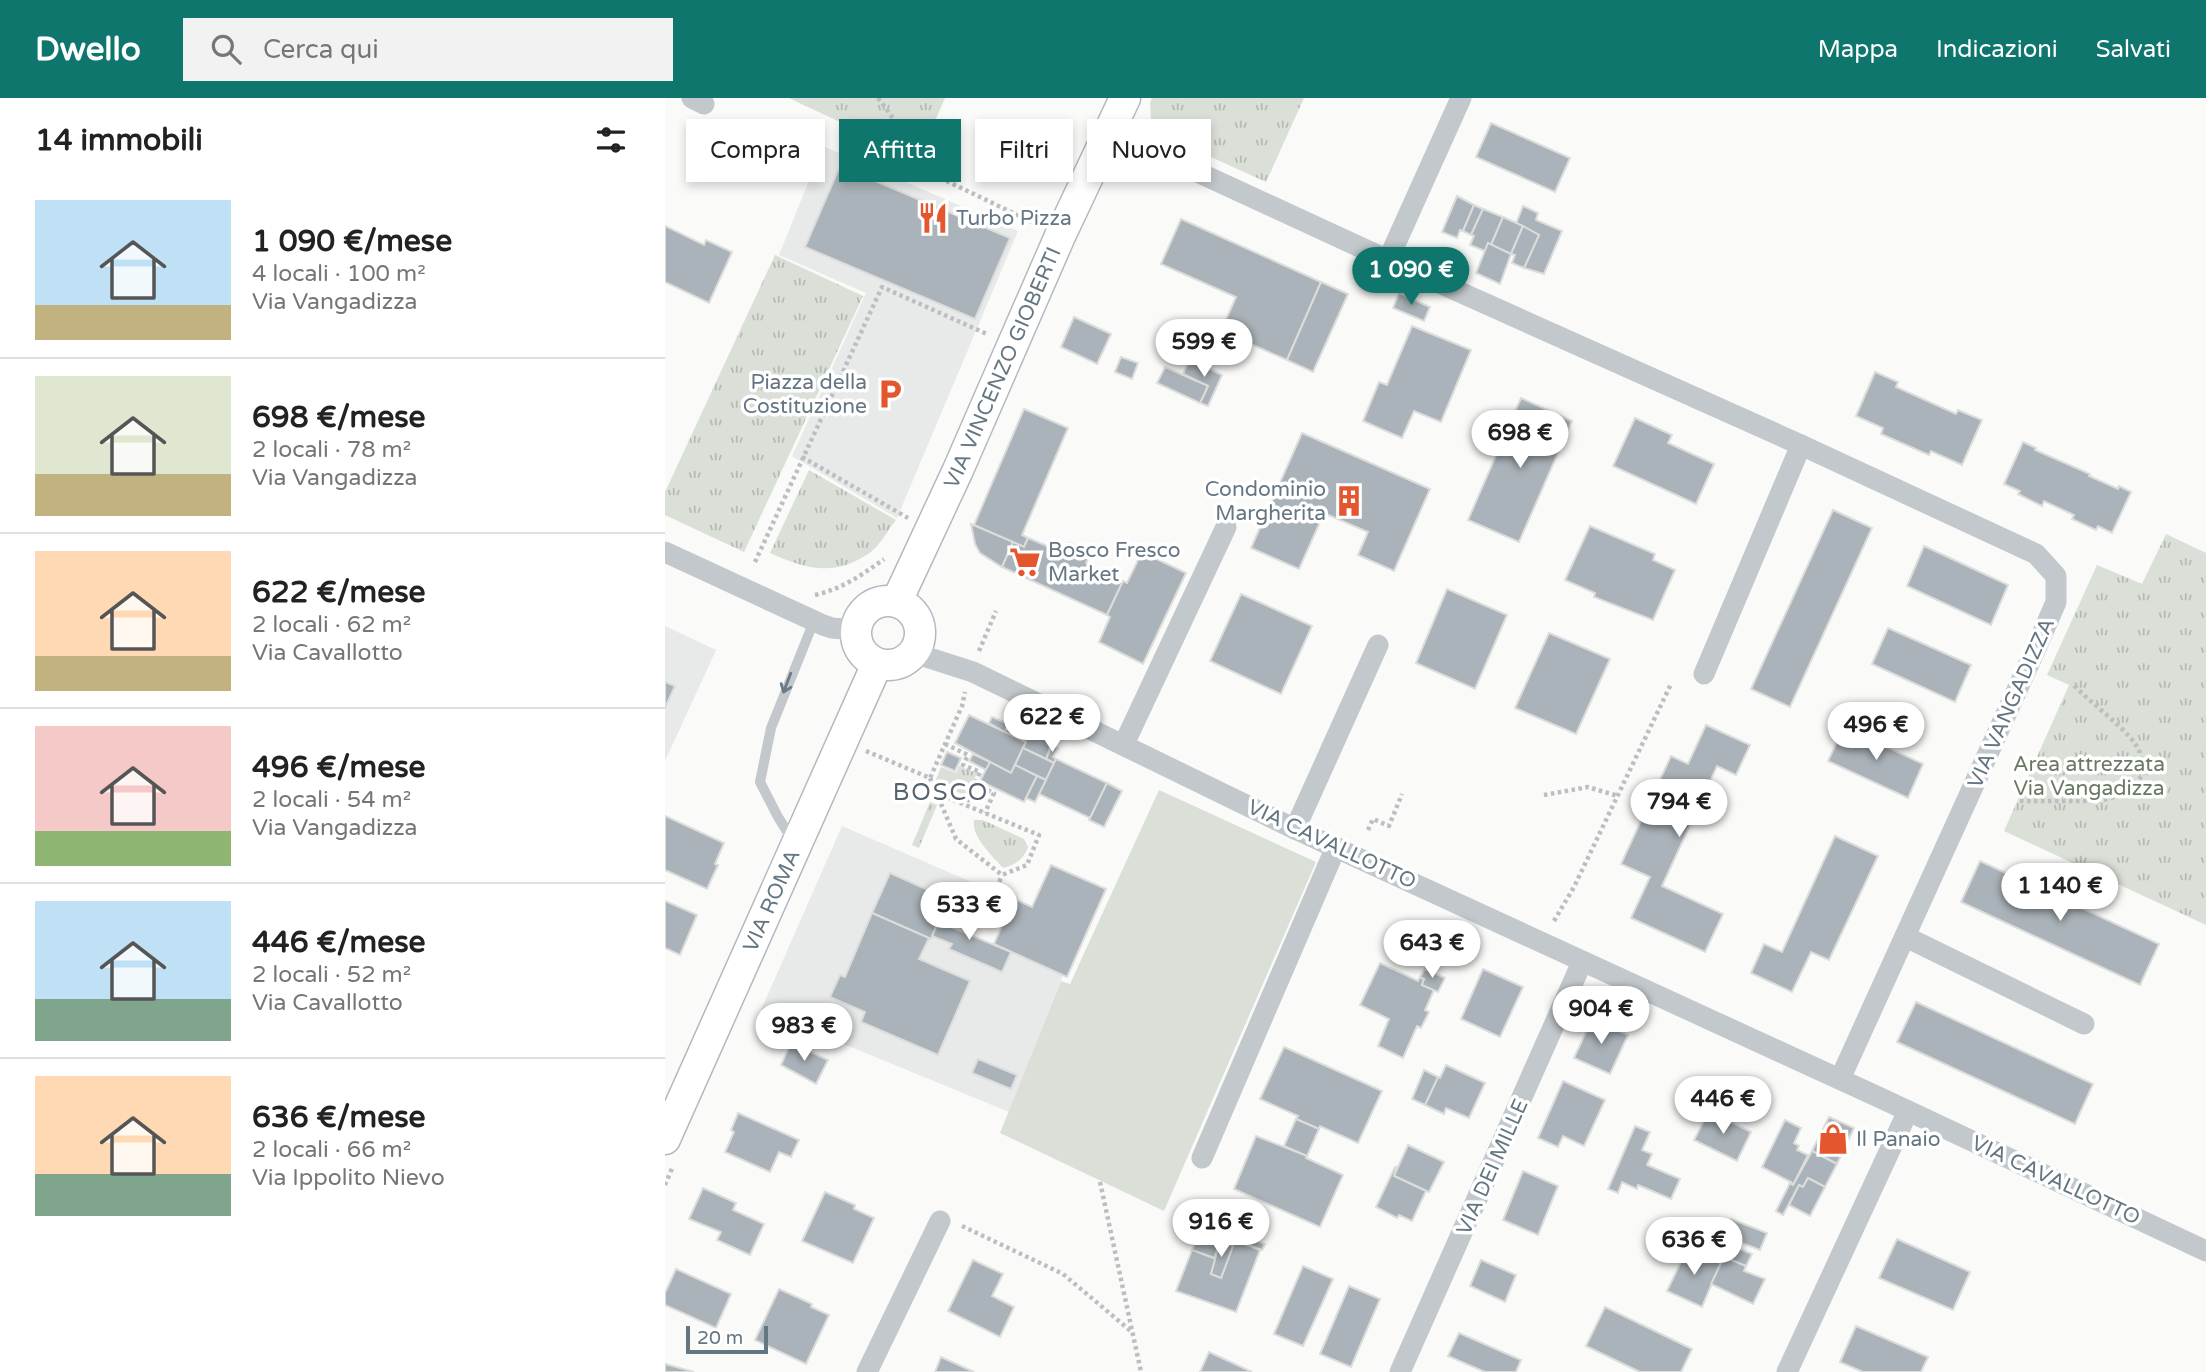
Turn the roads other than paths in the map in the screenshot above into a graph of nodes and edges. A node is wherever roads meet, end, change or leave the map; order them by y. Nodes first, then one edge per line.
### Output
1 (1125, 98) edge
2 (1461, 98) edge
3 (1116, 119) edge
4 (1211, 178) edge
5 (1087, 181) edge
6 (1388, 260) junction
7 (1801, 445) junction
8 (1226, 527) dead end
9 (665, 551) edge
10 (897, 601) junction
11 (814, 621) junction
12 (856, 631) junction
13 (1378, 645) dead end
14 (914, 653) junction
15 (877, 664) junction
16 (1703, 674) dead end
17 (1124, 744) junction
18 (1295, 829) junction
19 (796, 845) junction
20 (1336, 847) junction
21 (1906, 937) junction
22 (1582, 962) junction
23 (2084, 1024) dead end
24 (1840, 1079) junction
25 (1908, 1111) junction
26 (665, 1139) edge
27 (1202, 1158) dead end
28 (940, 1220) road end
29 (2206, 1251) edge
30 (867, 1372) edge
31 (1401, 1372) edge
32 (1787, 1372) edge

1 - 3 street, VIA VINCENZO GIOBERTI
2 - 6 street
4 - 6 street, VIA VANGADIZZA
5 - 10 street, VIA VINCENZO GIOBERTI
6 - 7 street, VIA VANGADIZZA
7 - 16 street
7 - 21 street, VIA VANGADIZZA
8 - 17 street
9 - 11 street
10 - 12 street
10 - 14 street
11 - 12 street
11 -> 19 lane
12 - 15 street
13 - 18 street
14 - 15 street
14 - 17 street, VIA CAVALLOTTO
15 - 19 street, VIA ROMA
17 - 18 street, VIA CAVALLOTTO
18 - 20 street, VIA CAVALLOTTO
19 - 26 street, VIA ROMA
20 - 22 street, VIA CAVALLOTTO
20 - 27 street
21 - 23 street
21 - 24 street, VIA VANGADIZZA
22 - 24 street, VIA CAVALLOTTO
22 - 31 street, VIA DEI MILLE
24 - 25 street, VIA CAVALLOTTO
25 - 29 street, VIA CAVALLOTTO
25 - 32 street
28 - 30 street

